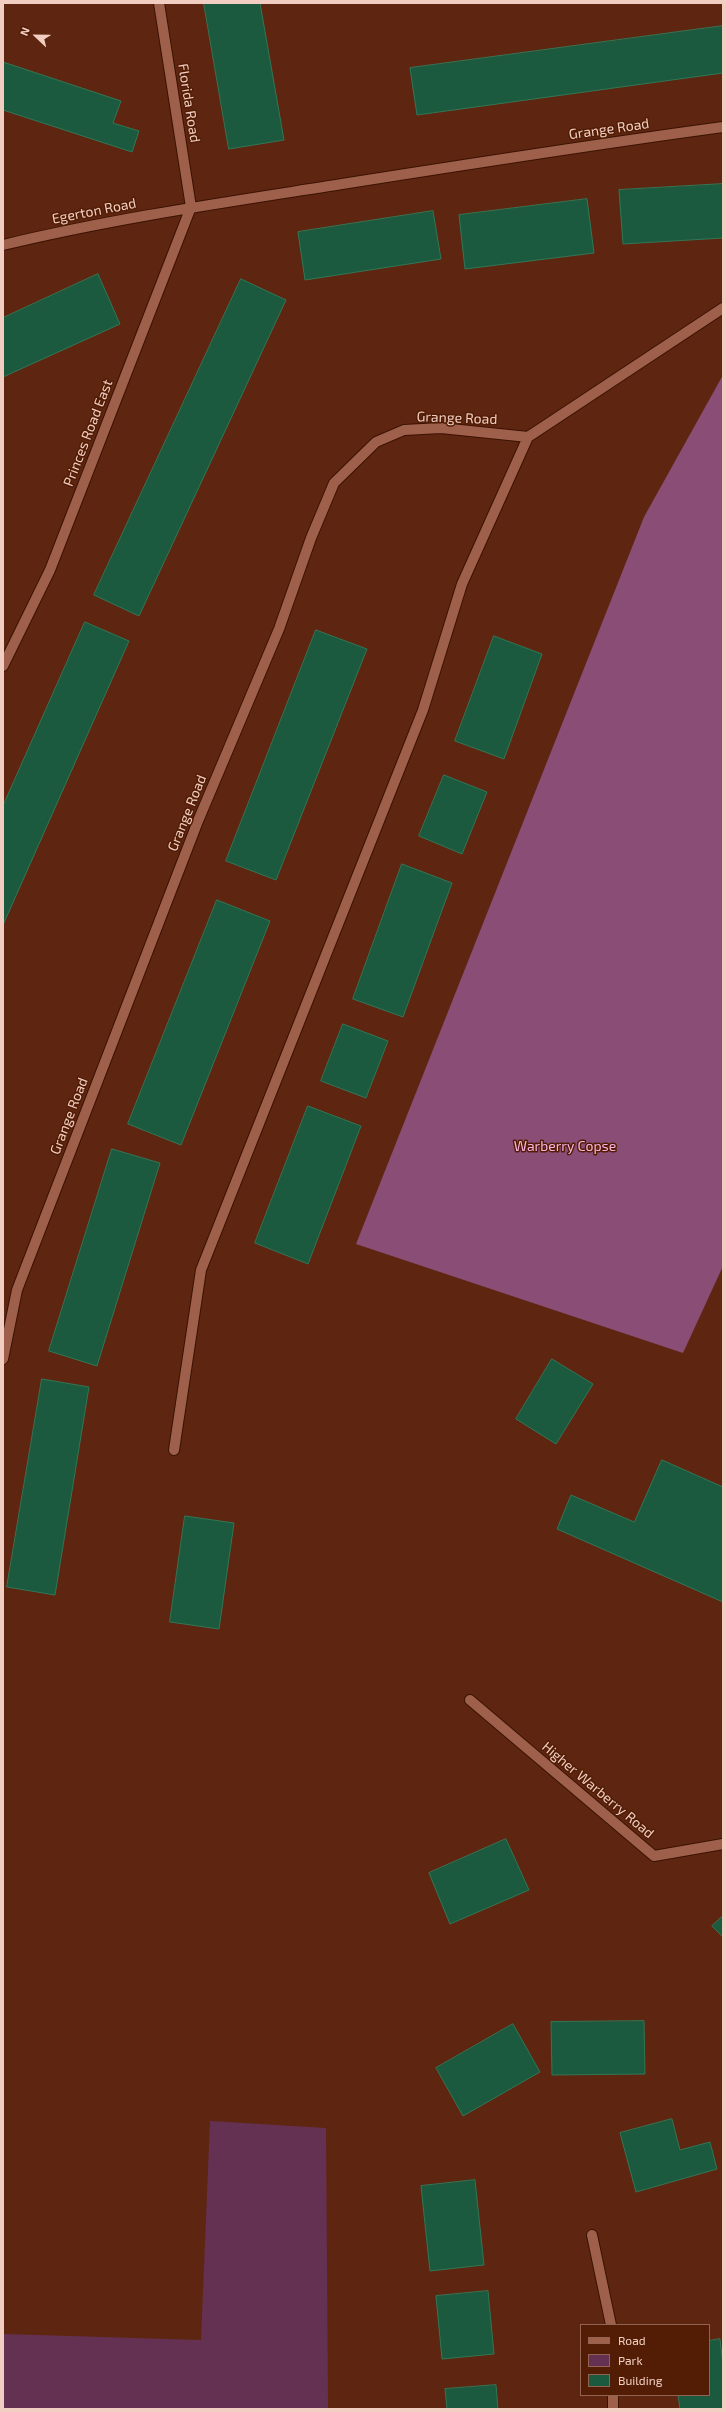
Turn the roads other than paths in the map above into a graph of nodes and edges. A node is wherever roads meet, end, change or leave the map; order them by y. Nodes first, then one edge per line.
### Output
1 (159, 3) edge
2 (723, 128) edge
3 (190, 207) junction
4 (3, 246) edge
5 (723, 308) edge
6 (528, 437) junction
7 (3, 666) edge
8 (3, 1359) edge
9 (174, 1450) dead end
10 (470, 1700) dead end
11 (723, 1844) edge
12 (592, 2235) dead end
13 (611, 2324) edge
14 (613, 2396) edge
15 (613, 2409) edge

1 - 3 street, Florida Road
2 - 3 street, Grange Road
3 - 4 street, Egerton Road
3 - 7 street, Princes Road East
5 - 6 street
6 - 8 street, Grange Road
6 - 9 street
10 - 11 street, Higher Warberry Road
12 - 13 street
14 - 15 street

